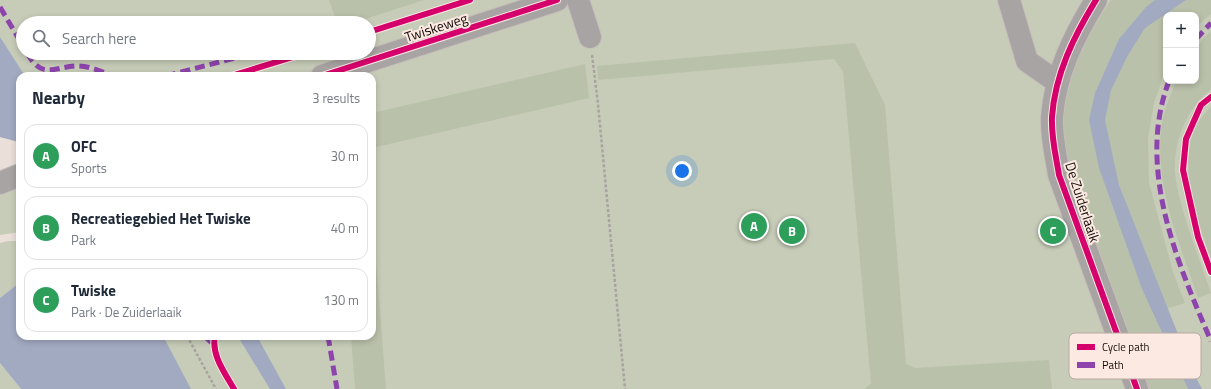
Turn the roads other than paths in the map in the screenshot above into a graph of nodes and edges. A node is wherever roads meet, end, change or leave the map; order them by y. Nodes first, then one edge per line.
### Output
1 (557, 0) edge
2 (578, 0) edge
3 (1009, 0) edge
4 (1096, 0) edge
5 (590, 37) road end
6 (376, 59) edge
7 (371, 60) edge
8 (334, 72) edge
9 (1057, 82) junction
10 (1117, 333) edge
11 (1133, 379) edge
12 (1137, 389) edge

1 - 6 street, Twiskeweg
2 - 5 street
3 - 9 street
4 - 9 street, De Zuiderlaaik
7 - 8 street, Twiskeweg
9 - 10 street, De Zuiderlaaik
11 - 12 street, De Zuiderlaaik

